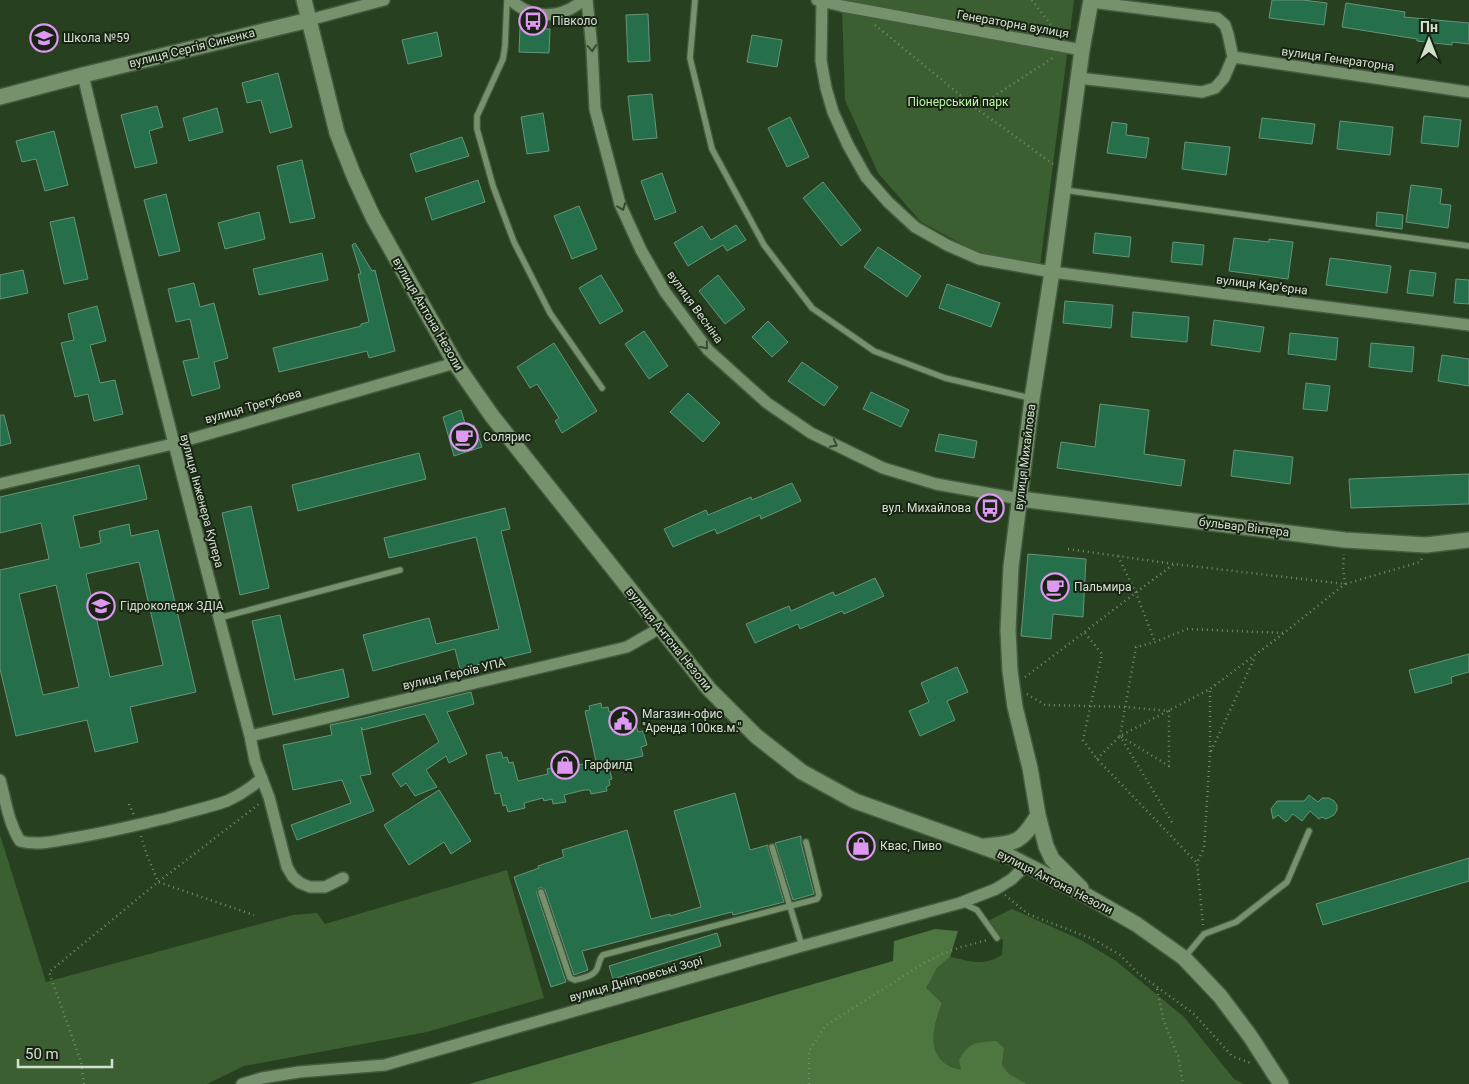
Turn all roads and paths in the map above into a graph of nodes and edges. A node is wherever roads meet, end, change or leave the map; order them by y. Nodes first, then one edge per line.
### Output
1 (304, 0) edge
2 (384, 0) edge
3 (507, 0) edge
4 (511, 0) edge
5 (583, 0) edge
6 (587, 0) edge
7 (695, 0) edge
8 (820, 0) edge
9 (1032, 0) edge
10 (1091, 1) edge
11 (856, 9) junction
12 (308, 20) junction
13 (1075, 49) junction
14 (1233, 57) junction
15 (83, 75) junction
16 (1078, 78) junction
17 (1469, 92) edge
18 (0, 97) edge
19 (976, 108) junction
20 (1053, 164) dead end
21 (1062, 190) junction
22 (1469, 246) edge
23 (1052, 272) junction
24 (1469, 325) edge
25 (455, 363) junction
26 (602, 388) dead end
27 (1032, 399) junction
28 (173, 444) junction
29 (0, 484) edge
30 (1020, 499) junction
31 (1345, 540) junction
32 (1469, 540) edge
33 (1426, 545) junction
34 (1068, 550) dead end
35 (1118, 556) junction
36 (1174, 564) junction
37 (400, 570) dead end
38 (1345, 584) junction
39 (1136, 592) junction
40 (219, 618) junction
41 (660, 628) junction
42 (1085, 633) junction
43 (1284, 633) junction
44 (1155, 642) junction
45 (1256, 655) junction
46 (1021, 680) dead end
47 (1210, 689) junction
48 (1025, 693) dead end
49 (1090, 706) junction
50 (1125, 707) junction
51 (1169, 711) junction
52 (250, 736) junction
53 (1120, 736) junction
54 (1210, 753) junction
55 (1097, 759) junction
56 (262, 778) junction
57 (0, 780) edge
58 (268, 797) junction
59 (129, 804) dead end
60 (1038, 815) junction
61 (1172, 822) dead end
62 (138, 825) junction
63 (1309, 831) dead end
64 (806, 842) dead end
65 (772, 847) dead end
66 (984, 847) junction
67 (1197, 863) junction
68 (1026, 865) junction
69 (343, 878) dead end
70 (158, 882) junction
71 (996, 888) junction
72 (541, 892) dead end
73 (1089, 897) junction
74 (960, 903) junction
75 (790, 906) junction
76 (254, 916) dead end
77 (1204, 934) junction
78 (997, 938) joint
79 (802, 946) junction
80 (1184, 958) junction
81 (1157, 988) junction
82 (1277, 1078) edge
83 (84, 1084) edge
84 (242, 1084) edge
85 (809, 1084) edge
86 (1183, 1084) edge

1 - 12 street, вулиця Антона Незоли
2 - 12 street, вулиця Сергія Синенка
3 - 26 lane
4 - 5 street
6 -> 30 street, вулиця Весніна
7 - 27 lane
8 - 11 street, Генераторна вулиця
8 - 23 street, вулиця Кар’єрна
9 - 13 path
10 - 13 street, вулиця Михайлова
10 - 14 street
11 - 13 street, Генераторна вулиця
11 - 19 path
12 - 15 street, вулиця Сергія Синенка
12 - 25 street, вулиця Антона Незоли
13 - 16 street, вулиця Михайлова
13 - 19 path
14 - 16 street
14 - 17 street, вулиця Генераторна
15 - 18 street, вулиця Сергія Синенка
15 - 28 street, вулиця Інженера Купера
16 - 21 street, вулиця Михайлова
19 - 20 path
21 - 22 lane
21 - 23 street, вулиця Михайлова
23 - 24 street, вулиця Кар’єрна
23 - 27 street, вулиця Михайлова
25 - 28 street, вулиця Трегубова
25 - 41 street, вулиця Антона Незоли
27 - 30 street, вулиця Михайлова
28 - 29 street, вулиця Трегубова
28 - 40 street, вулиця Інженера Купера
30 - 31 street, бульвар Вінтера
30 - 60 street, вулиця Михайлова
31 - 33 street, бульвар Вінтера
31 - 38 path
32 - 33 street, бульвар Вінтера
33 - 38 path
34 - 35 path
35 - 36 path
35 - 39 path
36 - 38 path
36 - 39 path
37 - 40 lane
38 - 43 path
39 - 42 path
39 - 44 path
40 - 52 street, вулиця Інженера Купера
41 - 52 street, вулиця Героїв УПА
41 - 66 street, вулиця Антона Незоли
42 - 46 path
42 - 49 path
43 - 44 path
43 - 45 path
44 - 50 path
45 - 47 path
45 - 54 path
47 - 51 path
47 - 54 path
48 - 49 path
49 - 50 path
49 - 55 path
50 - 51 path
50 - 53 path
51 - 53 path
51 - 53 path
52 - 56 street, вулиця Інженера Купера
53 - 55 path
53 - 61 path
54 - 67 path
55 - 67 path
56 - 58 street, вулиця Інженера Купера
56 - 62 street
57 - 62 street
58 - 69 street, вулиця Інженера Купера
58 - 70 path
59 - 62 path
60 - 66 street
60 - 73 street, вулиця Михайлова
62 - 70 path
63 - 77 lane
64 - 75 lane
65 - 75 lane
66 - 68 street, вулиця Антона Незоли
67 - 77 path
68 - 71 street, вулиця Дніпровські Зорі
68 - 73 street, вулиця Антона Незоли
70 - 76 path
70 - 83 path
71 - 74 street, вулиця Дніпровські Зорі
71 - 81 path
72 - 75 lane
73 - 80 street, вулиця Антона Незоли
74 - 78 lane
74 - 79 street, вулиця Дніпровські Зорі
75 - 79 lane
77 - 80 lane
78 - 85 path
79 - 84 street, вулиця Дніпровські Зорі
80 - 82 street, вулиця Антона Незоли
81 - 82 path
81 - 86 path

